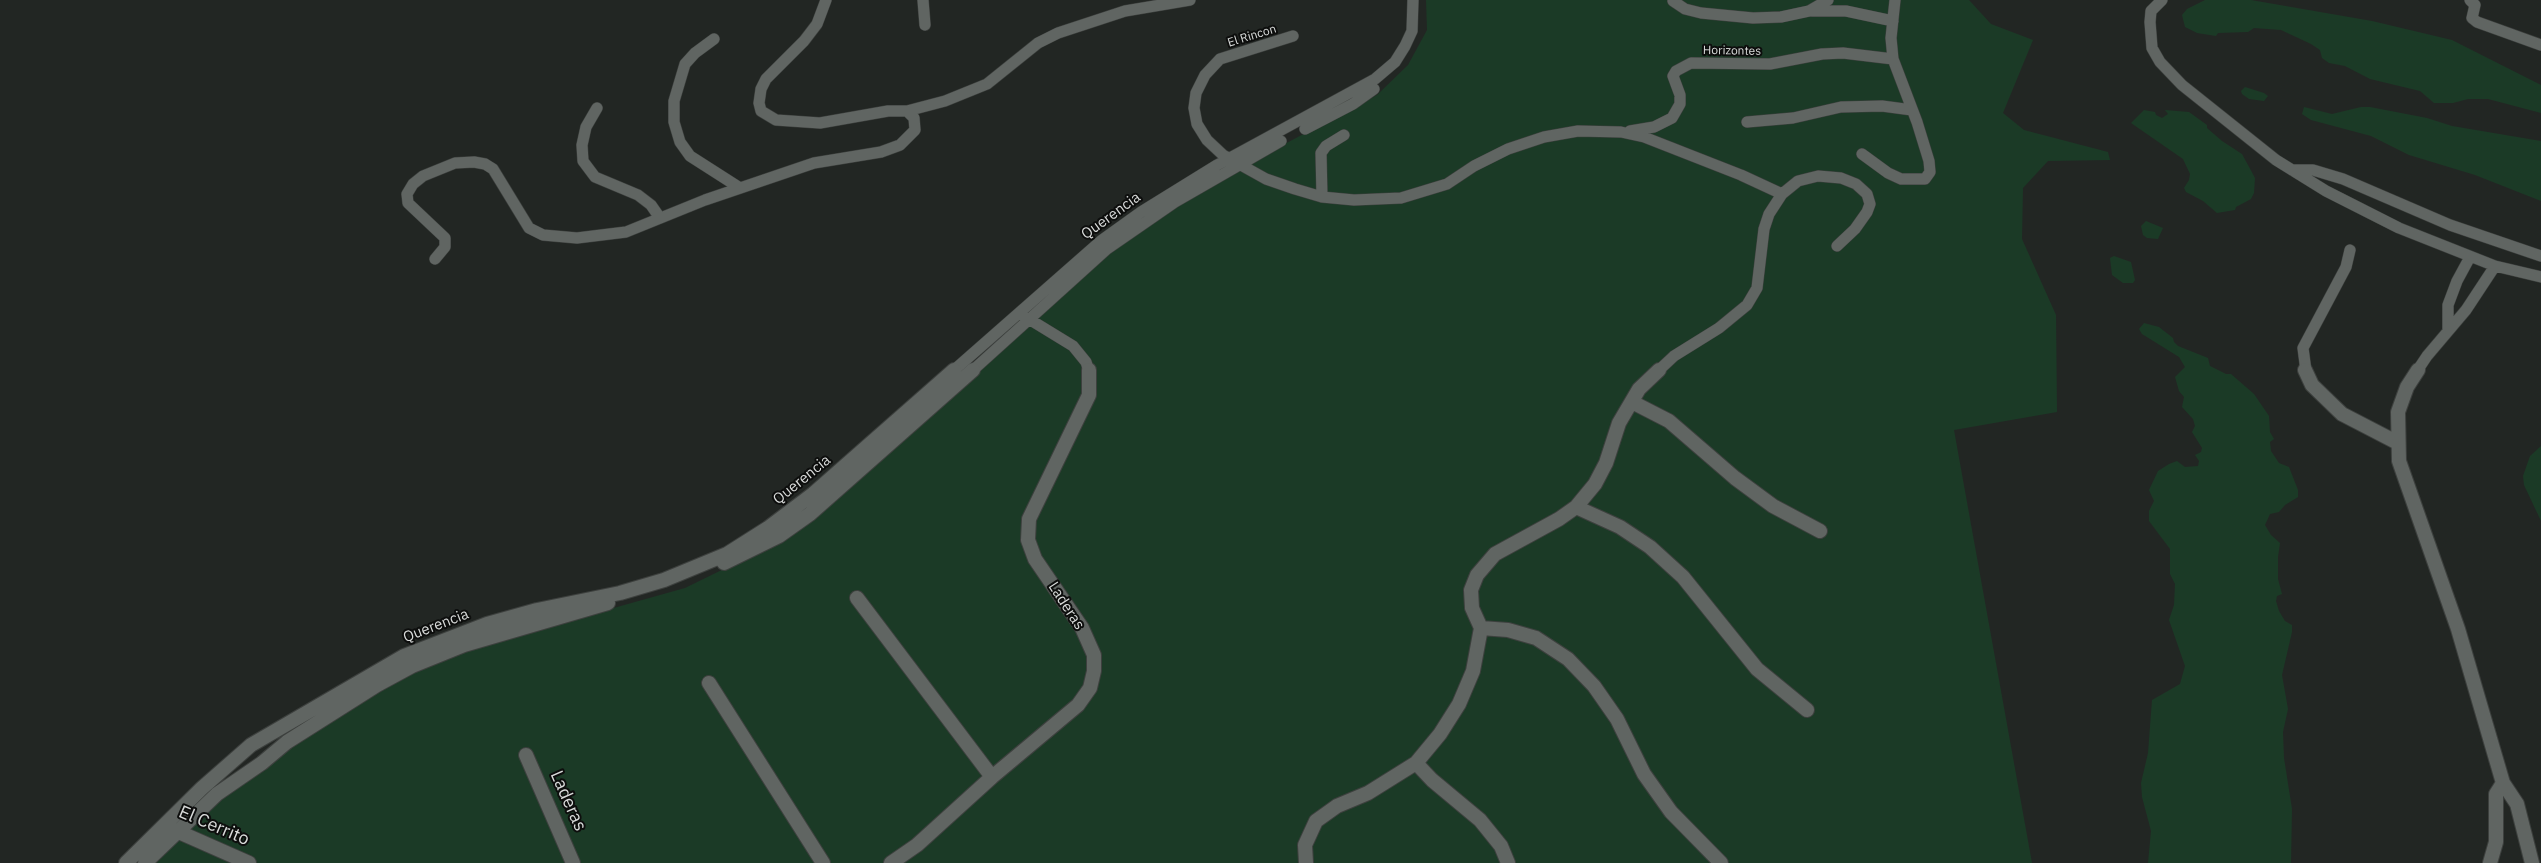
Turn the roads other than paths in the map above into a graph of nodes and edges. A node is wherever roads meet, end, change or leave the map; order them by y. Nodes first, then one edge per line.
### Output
1 (826, 0) edge
2 (924, 0) edge
3 (1190, 0) edge
4 (1413, 0) edge
5 (1421, 0) edge
6 (1828, 0) edge
7 (1895, 0) edge
8 (2162, 0) edge
9 (2470, 0) edge
10 (1673, 1) edge
11 (1809, 11) junction
12 (1893, 21) junction
13 (925, 25) dead end
14 (1293, 36) dead end
15 (714, 40) dead end
16 (2541, 45) edge
17 (1894, 59) junction
18 (597, 108) dead end
19 (1912, 110) junction
20 (907, 112) junction
21 (1747, 122) dead end
22 (1621, 132) junction
23 (1344, 135) dead end
24 (1862, 154) dead end
25 (1233, 162) junction
26 (2292, 170) junction
27 (740, 188) junction
28 (1782, 194) junction
29 (1322, 197) junction
30 (660, 218) junction
31 (1837, 246) dead end
32 (2350, 250) dead end
33 (2541, 256) edge
34 (2470, 257) junction
35 (434, 259) dead end
36 (2495, 266) junction
37 (2541, 277) edge
38 (1017, 312) junction
39 (1031, 319) junction
40 (2448, 331) junction
41 (1632, 402) junction
42 (2398, 443) junction
43 (1576, 507) junction
44 (1820, 531) dead end
45 (684, 577) junction
46 (857, 598) dead end
47 (1480, 628) junction
48 (710, 684) dead end
49 (1807, 710) dead end
50 (526, 755) dead end
51 (1416, 763) junction
52 (992, 777) junction
53 (2503, 783) junction
54 (170, 828) junction
55 (126, 863) edge
56 (144, 863) edge
57 (250, 863) edge
58 (573, 863) edge
59 (823, 863) edge
60 (892, 863) edge
61 (1306, 863) edge
62 (1508, 863) edge
63 (1721, 863) edge
64 (2490, 863) edge
65 (2532, 863) edge

1 - 20 street
2 - 13 street
3 - 20 street
4 - 25 street, Querencia
5 - 25 street, Querencia
6 - 11 street
7 - 12 street
8 - 26 street
9 - 16 street
10 - 11 street
11 - 12 street
12 - 17 street
14 - 25 street, El Rincon
15 - 27 street
17 - 19 street
17 - 22 street, Horizontes
18 - 30 street
19 - 21 street
19 - 24 street
20 - 27 street
22 - 28 street
22 - 29 street, El Rincon
23 - 29 street
25 - 29 street, El Rincon
25 - 38 street, Querencia
25 - 39 street, Querencia
26 - 33 street
26 - 34 street
27 - 30 street
28 - 31 street
28 - 41 street
30 - 35 street
32 - 42 street
34 - 36 street
34 - 40 street
36 - 37 street
36 - 40 street
38 - 39 street, Laderas
38 - 45 street, Querencia
39 - 45 street, Querencia
39 - 52 street, Laderas
40 - 42 street
41 - 43 street
41 - 44 street
42 - 53 street
43 - 47 street
43 - 49 street
45 - 54 street, Querencia
45 - 54 street, Querencia
46 - 52 street
47 - 51 street
47 - 63 street
48 - 59 street
50 - 58 street, Laderas
51 - 61 street
51 - 62 street
52 - 60 street, Laderas
53 - 64 street
53 - 65 street
54 - 55 street, Querencia
54 - 56 street, Querencia
54 - 57 street, El Cerrito

